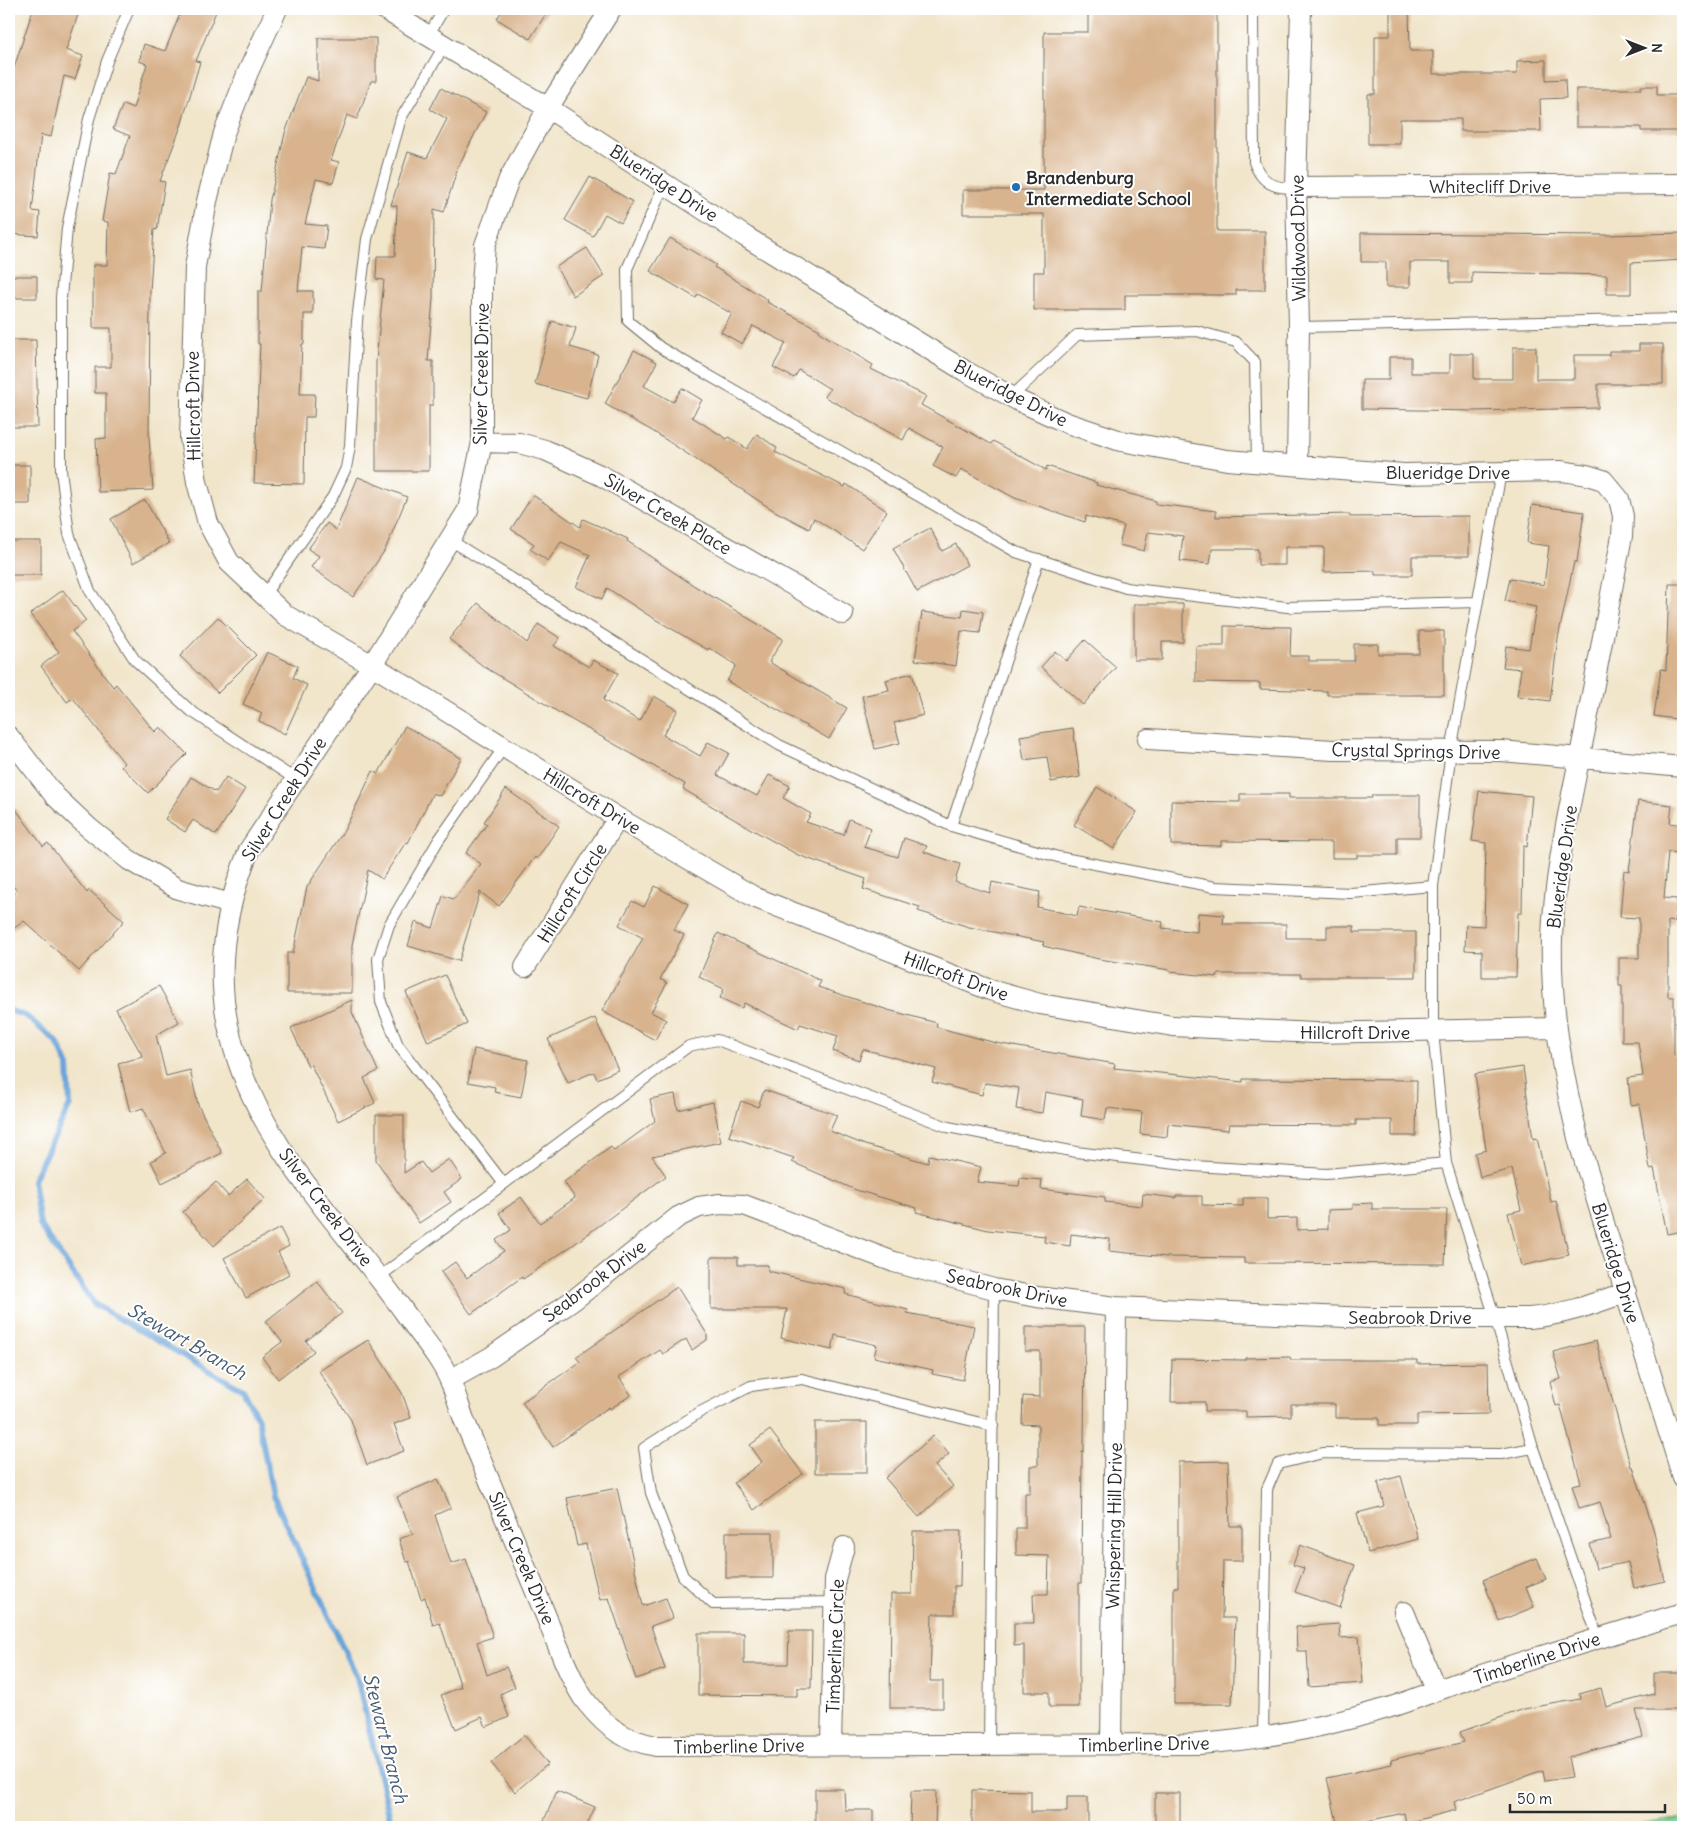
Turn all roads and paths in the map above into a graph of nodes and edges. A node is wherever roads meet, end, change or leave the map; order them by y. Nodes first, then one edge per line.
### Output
1 (129, 9) edge
2 (278, 9) edge
3 (384, 9) edge
4 (444, 9) edge
5 (612, 9) edge
6 (1253, 9) edge
7 (1301, 9) edge
8 (436, 41) junction
9 (548, 108) junction
10 (665, 183) junction
11 (1683, 184) edge
12 (1296, 187) junction
13 (1683, 319) edge
14 (1299, 327) junction
15 (1011, 397) junction
16 (482, 442) junction
17 (1256, 463) junction
18 (1297, 466) junction
19 (1501, 472) junction
20 (450, 540) junction
21 (1039, 559) junction
22 (263, 597) junction
23 (1478, 602) junction
24 (843, 614) dead end
25 (372, 665) junction
26 (9, 737) edge
27 (1148, 739) dead end
28 (504, 747) junction
29 (1451, 751) junction
30 (1580, 757) junction
31 (1683, 767) edge
32 (295, 779) junction
33 (618, 818) junction
34 (951, 826) junction
35 (1433, 886) junction
36 (231, 904) junction
37 (525, 967) dead end
38 (1556, 1028) junction
39 (1433, 1031) junction
40 (1446, 1163) junction
41 (504, 1184) junction
42 (379, 1277) junction
43 (994, 1289) junction
44 (1626, 1292) junction
45 (1116, 1307) junction
46 (1495, 1318) junction
47 (450, 1380) junction
48 (992, 1426) junction
49 (1532, 1448) junction
50 (1682, 1467) edge
51 (844, 1547) dead end
52 (835, 1602) junction
53 (1404, 1612) dead end
54 (1683, 1613) edge
55 (1598, 1638) junction
56 (1436, 1690) junction
57 (597, 1714) joint
58 (1263, 1738) junction
59 (831, 1745) junction
60 (989, 1745) junction
61 (1111, 1745) junction

1 - 32 lane
2 - 22 street, Hillcroft Drive
3 - 8 street, Blueridge Drive
4 - 8 lane
5 - 9 street, Silver Creek Drive
6 - 12 lane
7 - 12 street, Wildwood Drive
8 - 9 street, Blueridge Drive
8 - 22 lane
9 - 10 street, Blueridge Drive
9 - 16 street, Silver Creek Drive
10 - 15 street, Blueridge Drive
10 - 21 lane
11 - 12 street, Whitecliff Drive
12 - 14 street, Wildwood Drive
13 - 14 lane
14 - 18 street, Wildwood Drive
15 - 17 street, Blueridge Drive
15 - 17 lane
16 - 20 street, Silver Creek Drive
16 - 24 street, Silver Creek Place
17 - 18 street, Blueridge Drive
18 - 19 street, Blueridge Drive
19 - 23 lane
19 - 30 street, Blueridge Drive
20 - 25 street, Silver Creek Drive
20 - 34 lane
21 - 23 lane
21 - 34 lane
22 - 25 street, Hillcroft Drive
23 - 29 lane
25 - 28 street, Hillcroft Drive
25 - 32 street, Silver Creek Drive
26 - 36 street
27 - 29 street, Crystal Springs Drive
28 - 33 street, Hillcroft Drive
28 - 41 lane
29 - 30 street, Crystal Springs Drive
29 - 35 lane
30 - 31 street, Crystal Springs Drive
30 - 38 street, Blueridge Drive
32 - 36 street, Silver Creek Drive
33 - 37 street, Hillcroft Circle
33 - 39 street, Hillcroft Drive
34 - 35 lane
35 - 39 lane
36 - 42 street, Silver Creek Drive
38 - 39 street, Hillcroft Drive
38 - 44 street, Blueridge Drive
39 - 40 lane
40 - 41 lane
40 - 46 lane
41 - 42 lane
42 - 47 street, Silver Creek Drive
43 - 45 street, Seabrook Drive
43 - 47 street, Seabrook Drive
43 - 48 lane
44 - 46 street, Seabrook Drive
44 - 50 street, Blueridge Drive
45 - 46 street, Seabrook Drive
45 - 61 street, Whispering Hill Drive
46 - 49 lane
47 - 57 street, Silver Creek Drive
48 - 52 lane
48 - 60 lane
49 - 55 lane
49 - 58 lane
51 - 52 street, Timberline Circle
52 - 59 street, Timberline Circle
53 - 56 street
54 - 55 street, Timberline Drive
55 - 56 street, Timberline Drive
56 - 58 street, Timberline Drive
57 - 59 street, Timberline Drive
58 - 61 street, Timberline Drive
59 - 60 street, Timberline Drive
60 - 61 street, Timberline Drive

